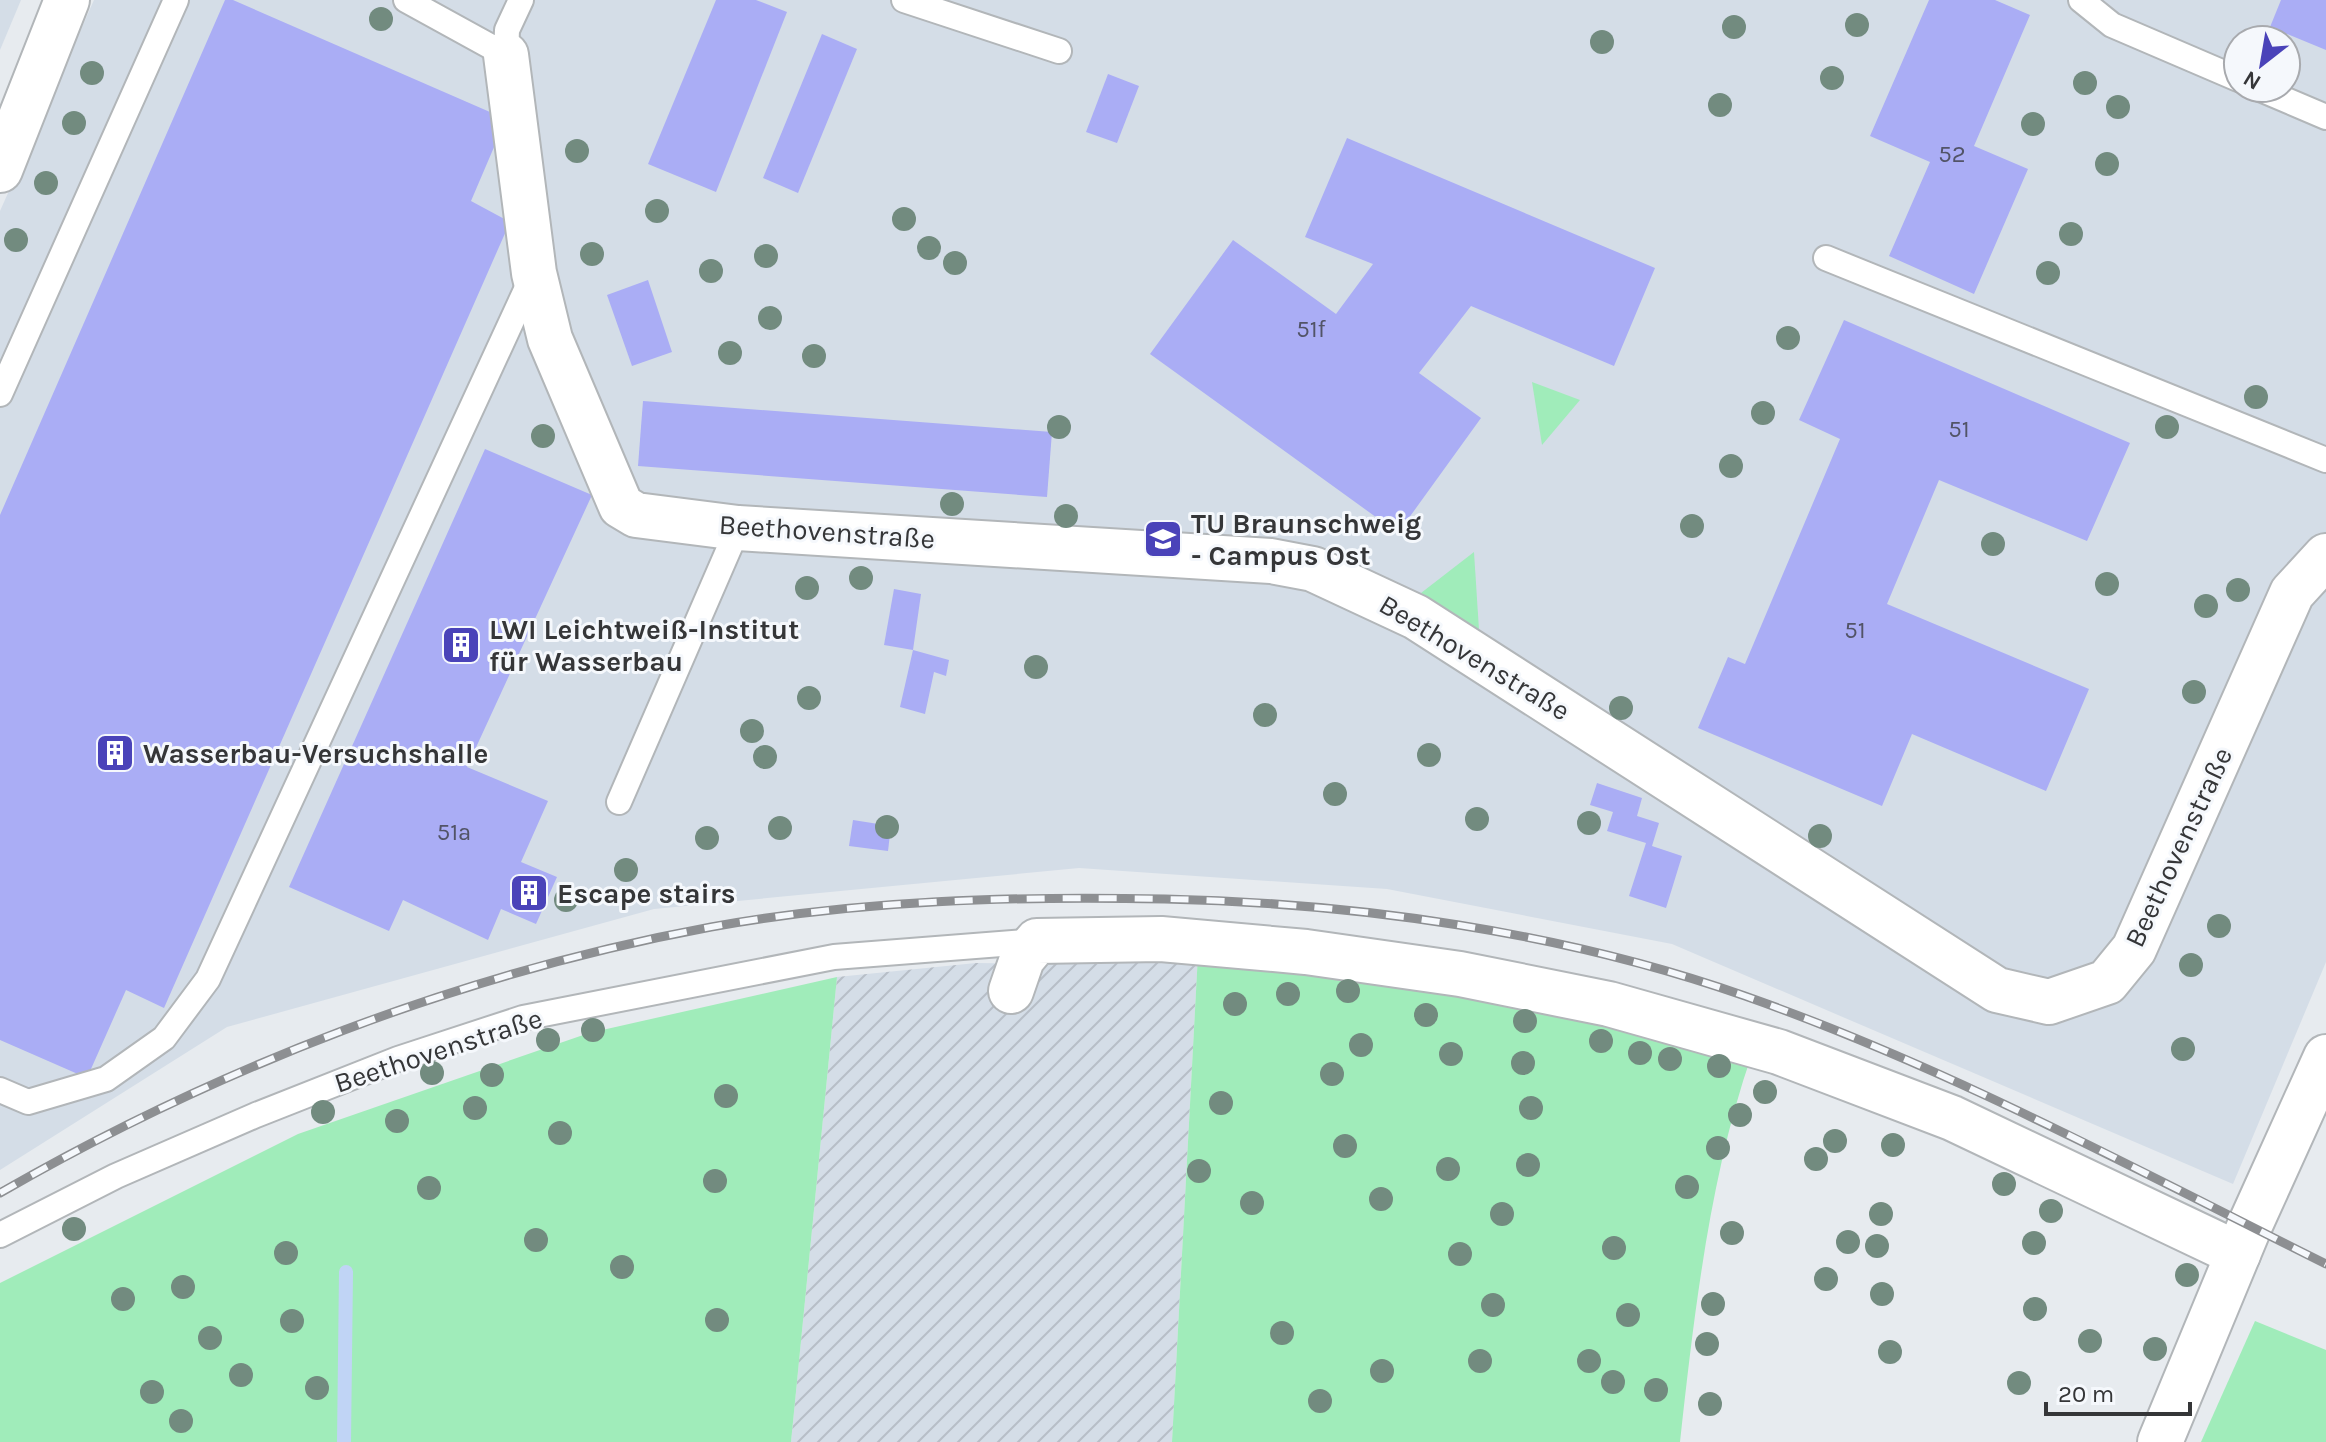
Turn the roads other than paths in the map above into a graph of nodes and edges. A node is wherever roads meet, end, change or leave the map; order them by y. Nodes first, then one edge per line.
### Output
1 (67, 0) edge
2 (176, 0) edge
3 (406, 0) edge
4 (521, 0) edge
5 (904, 0) edge
6 (2081, 0) edge
7 (1059, 51) dead end
8 (506, 55) junction
9 (2222, 72) edge
10 (2296, 104) edge
11 (2326, 117) edge
12 (0, 170) edge
13 (1826, 258) dead end
14 (534, 273) junction
15 (0, 394) edge
16 (2326, 460) edge
17 (738, 528) junction
18 (2326, 556) edge
19 (619, 802) dead end
20 (1046, 940) junction
21 (1011, 991) dead end
22 (2326, 1057) edge
23 (0, 1090) edge
24 (0, 1235) edge
25 (2238, 1254) junction
26 (2160, 1442) edge

1 - 12 street
2 - 15 lane
3 - 8 lane
4 - 8 lane, Beethovenstraße
5 - 7 lane
6 - 9 lane
8 - 14 street, Beethovenstraße
10 - 11 lane
13 - 16 lane
14 - 17 street, Beethovenstraße
14 - 23 lane
17 - 18 street, Beethovenstraße
17 - 19 lane
20 - 21 street
20 - 24 lane, Beethovenstraße
20 - 25 street, Beethovenstraße
22 - 25 street
25 - 26 street

